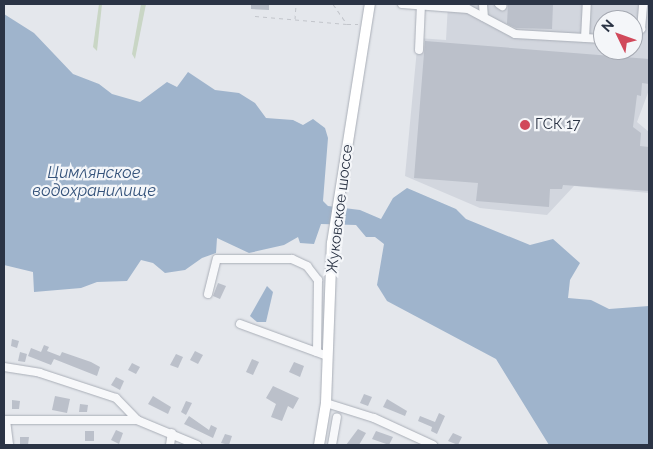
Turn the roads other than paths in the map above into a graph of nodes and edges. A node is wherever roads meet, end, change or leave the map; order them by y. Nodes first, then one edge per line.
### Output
1 (402, 4) edge
2 (483, 4) edge
3 (586, 4) edge
4 (421, 5) junction
5 (370, 7) edge
6 (484, 17) junction
7 (584, 38) junction
8 (593, 38) edge
9 (419, 50) dead end
10 (208, 294) dead end
11 (240, 324) dead end
12 (316, 352) junction
13 (327, 356) junction
14 (4, 367) edge
15 (326, 403) junction
16 (337, 417) dead end
17 (5, 420) edge
18 (137, 420) junction
19 (172, 432) junction
20 (9, 445) edge
21 (170, 445) edge
22 (197, 445) edge
23 (319, 445) edge
24 (332, 445) edge
25 (433, 445) edge

1 - 4 street
2 - 6 street
3 - 7 street
4 - 6 street
4 - 9 street
5 - 13 main road, Жуковское шоссе
6 - 7 street
7 - 8 street
10 - 12 street
11 - 12 street
12 - 13 street
13 - 15 main road, Жуковское шоссе
14 - 18 street
15 - 23 main road, Жуковское шоссе
15 - 25 street
16 - 24 street
17 - 18 street
17 - 20 street
18 - 19 street
19 - 21 street
19 - 22 street

